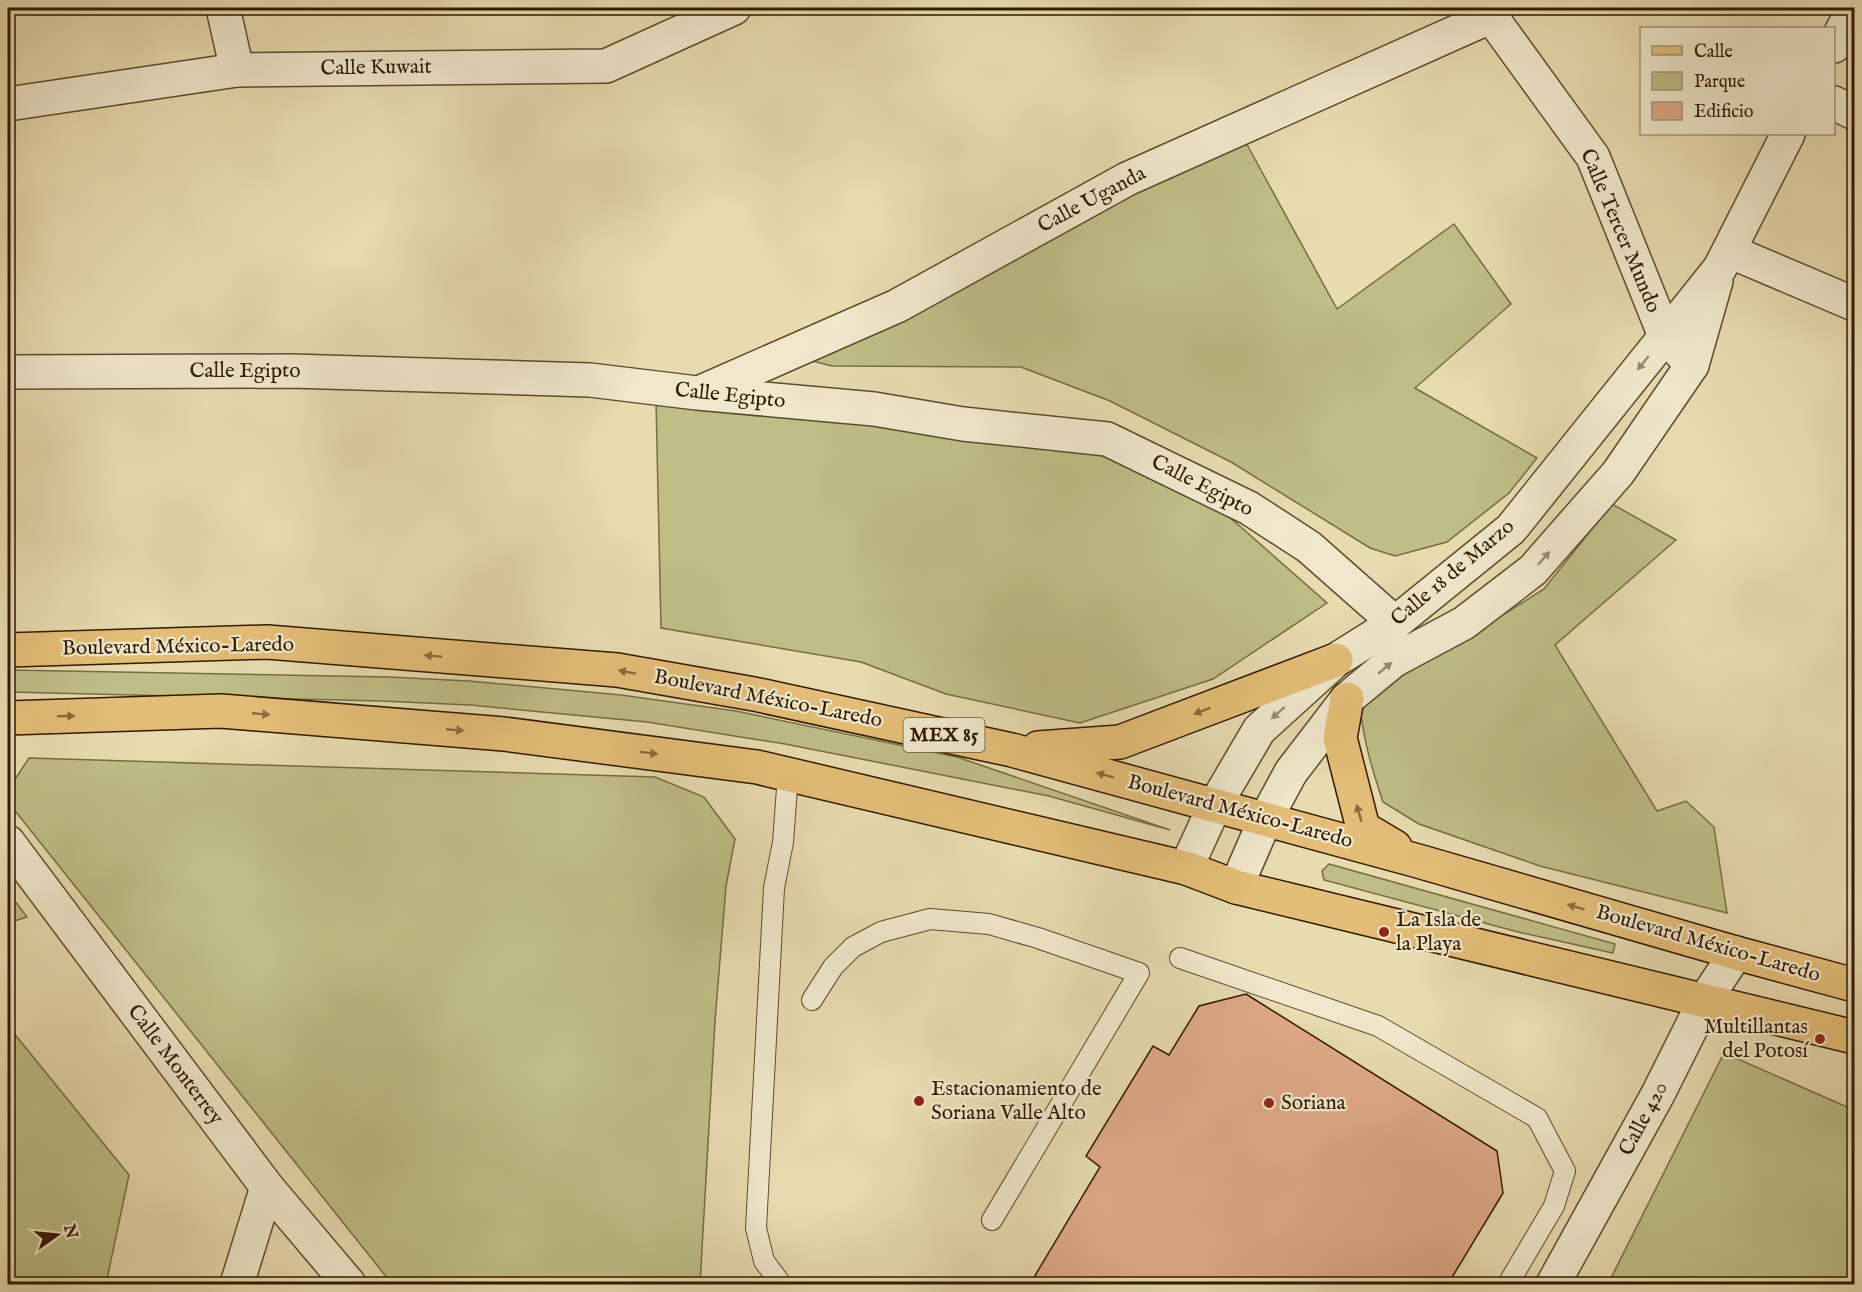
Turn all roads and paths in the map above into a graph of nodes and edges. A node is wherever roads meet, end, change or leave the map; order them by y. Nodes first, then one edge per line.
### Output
1 (223, 8) edge
2 (734, 8) edge
3 (1854, 8) edge
4 (1492, 10) edge
5 (1835, 42) edge
6 (237, 70) junction
7 (8, 104) edge
8 (1835, 104) edge
9 (1854, 113) edge
10 (1787, 135) edge
11 (1724, 259) junction
12 (1854, 304) edge
13 (1665, 336) junction
14 (1692, 365) junction
15 (8, 372) edge
16 (698, 393) junction
17 (1395, 622) junction
18 (8, 650) edge
19 (1336, 660) junction
20 (1347, 699) junction
21 (8, 718) edge
22 (1012, 750) junction
23 (788, 775) junction
24 (1215, 805) junction
25 (1265, 820) junction
26 (8, 842) edge
27 (1418, 861) junction
28 (1186, 868) junction
29 (1236, 887) junction
30 (1736, 953) junction
31 (1180, 958) dead end
32 (1854, 985) edge
33 (812, 1000) dead end
34 (1705, 1000) junction
35 (1854, 1037) edge
36 (267, 1187) junction
37 (992, 1220) dead end
38 (237, 1284) edge
39 (349, 1284) edge
40 (781, 1284) edge
41 (1508, 1284) edge
42 (1553, 1284) edge

1 - 6 street
2 - 6 street, Calle Kuwait
3 - 5 street
4 - 13 street, Calle Tercer Mundo
4 - 16 street, Calle Uganda
6 - 7 street, Calle Kuwait
8 - 9 street
10 - 11 street, Calle 18 de Marzo
11 - 12 street
11 - 13 street, Calle 18 de Marzo
11 - 14 street, Calle 18 de Marzo
13 - 14 street, Calle Tercer Mundo
13 -> 17 street, Calle 18 de Marzo
20 -> 14 street, Calle 18 de Marzo
15 - 16 street, Calle Egipto
16 - 17 street, Calle Egipto
17 - 19 street, Calle 18 de Marzo
22 -> 18 main road, Boulevard México-Laredo / MEX 85
19 -> 22 main road
19 -> 24 street, Calle 18 de Marzo
20 - 25 street, Calle 18 de Marzo
27 -> 20 main road
21 -> 23 main road
24 -> 22 main road, Boulevard México-Laredo / MEX 85
23 - 28 main road
23 - 40 lane
24 - 25 main road, Boulevard México-Laredo / MEX 85
24 - 28 street, Calle 18 de Marzo
25 - 27 main road, Boulevard México-Laredo / MEX 85
25 - 29 street, Calle 18 de Marzo
26 - 36 street, Calle Monterrey
30 -> 27 main road, Boulevard México-Laredo / MEX 85
28 - 29 main road
29 - 34 main road
30 - 32 main road, Boulevard México-Laredo / MEX 85
30 - 34 street, Calle 420
31 - 41 lane
33 - 37 lane
34 - 35 main road
34 - 42 street, Calle 420
36 - 38 street
36 - 39 street, Calle Monterrey

